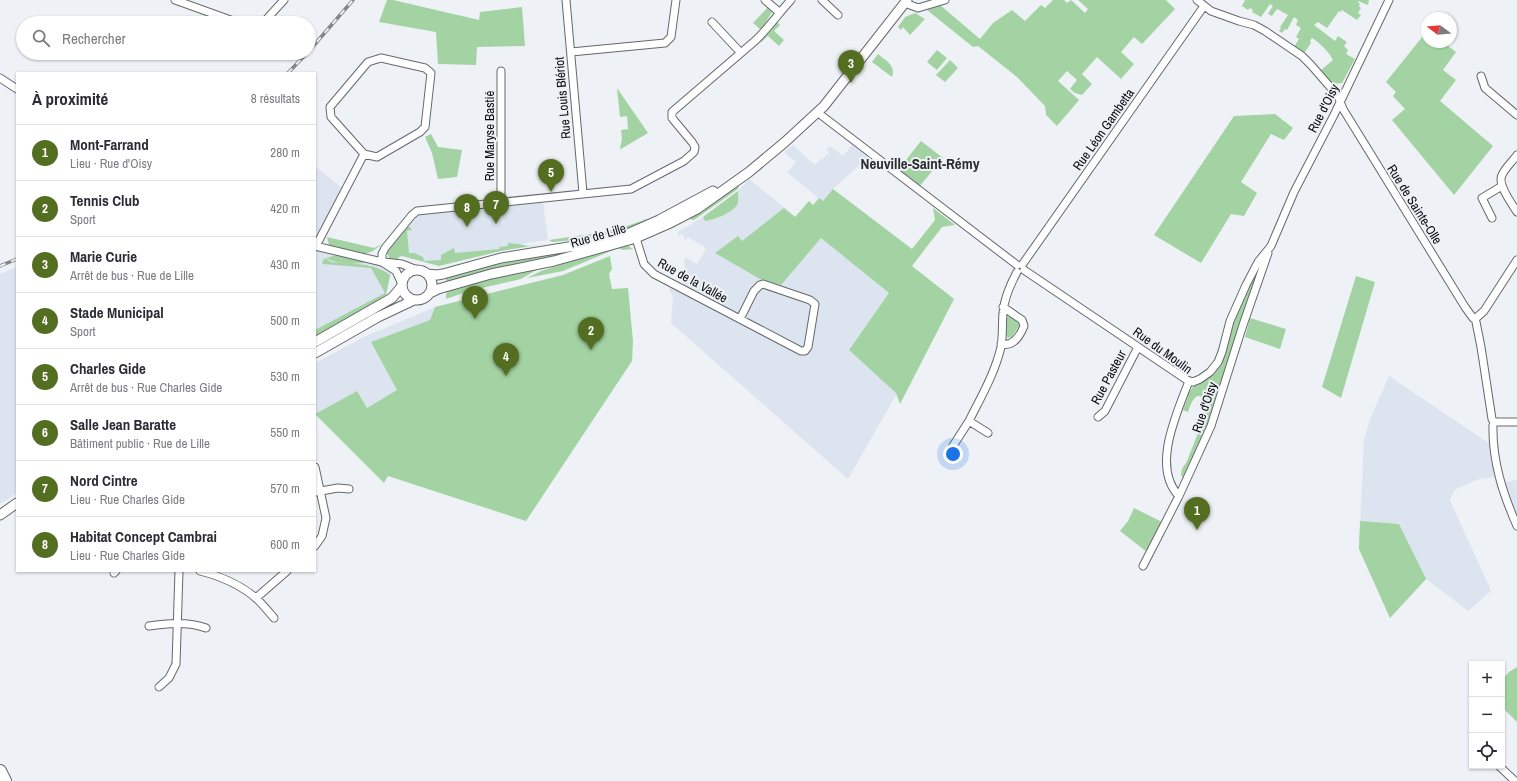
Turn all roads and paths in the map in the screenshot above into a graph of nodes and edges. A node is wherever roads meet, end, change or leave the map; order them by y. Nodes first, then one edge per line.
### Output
1 (174, 0) edge
2 (566, 0) edge
3 (676, 0) edge
4 (765, 0) edge
5 (791, 0) edge
6 (822, 0) edge
7 (945, 0) edge
8 (1197, 0) edge
9 (1389, 0) edge
10 (280, 2) edge
11 (906, 2) edge
12 (1204, 6) junction
13 (779, 12) junction
14 (838, 15) dead end
15 (219, 16) edge
16 (269, 16) edge
17 (712, 22) dead end
18 (571, 52) junction
19 (741, 53) junction
20 (501, 71) dead end
21 (1481, 76) dead end
22 (0, 78) edge
23 (16, 88) edge
24 (1340, 102) junction
25 (817, 112) junction
26 (1517, 115) edge
27 (364, 154) junction
28 (1517, 155) edge
29 (1502, 186) junction
30 (583, 193) junction
31 (501, 202) junction
32 (1517, 212) edge
33 (1492, 218) dead end
34 (635, 235) junction
35 (316, 246) edge
36 (1270, 249) junction
37 (1517, 260) edge
38 (382, 262) junction
39 (1020, 268) junction
40 (417, 270) junction
41 (427, 274) junction
42 (402, 285) junction
43 (430, 293) junction
44 (414, 300) junction
45 (1003, 307) junction
46 (740, 319) junction
47 (1475, 319) junction
48 (316, 341) edge
49 (1001, 344) junction
50 (1138, 347) junction
51 (316, 352) edge
52 (1189, 381) junction
53 (1098, 417) dead end
54 (969, 421) junction
55 (1494, 422) junction
56 (1517, 422) edge
57 (988, 433) dead end
58 (951, 449) dead end
59 (316, 475) edge
60 (348, 489) dead end
61 (318, 491) edge
62 (1179, 496) junction
63 (16, 504) edge
64 (16, 511) edge
65 (0, 515) edge
66 (0, 522) edge
67 (1517, 526) edge
68 (316, 545) edge
69 (1143, 566) dead end
70 (179, 572) edge
71 (203, 572) edge
72 (286, 572) edge
73 (256, 598) junction
74 (274, 618) dead end
75 (178, 624) junction
76 (149, 626) dead end
77 (206, 628) dead end
78 (159, 687) dead end
79 (1502, 769) edge
80 (0, 771) edge
81 (4, 781) edge
82 (1515, 781) edge

1 - 15 street
2 - 18 street, Rue Louis Blériot
3 - 18 street
4 - 13 street
5 - 13 street
6 - 14 street
7 - 11 street
8 - 12 street, Rue de Sainte-Olle
9 - 24 street, Rue d'Oisy
10 - 16 street
11 - 25 main road, Rue de Lille
12 - 24 street, Rue de Sainte-Olle
12 - 39 street, Rue Léon Gambetta
13 - 19 street
17 - 19 street
18 - 30 street, Rue Louis Blériot
19 - 30 street
20 - 31 street, Rue Maryse Bastié
21 - 26 street
22 - 23 street
24 - 36 street, Rue d'Oisy
24 - 47 street, Rue de Sainte-Olle
25 - 34 main road, Rue de Lille
25 - 39 street, Rue du Moulin
27 - 27 street
27 - 35 street
28 - 29 street
29 - 32 street
29 - 33 street
30 - 31 street
31 - 38 street
34 - 41 main road, Rue de Lille
34 - 43 main road, Rue de Lille
34 - 46 street, Rue de la Vallée
35 - 38 street
36 - 52 street, Rue d'Oisy
36 - 62 street, Rue d'Oisy
37 - 47 street
38 - 40 street
38 - 42 street
39 - 45 street, Rue Léon Gambetta
39 - 50 street, Rue du Moulin
40 - 41 main road
40 - 42 main road
41 - 43 main road
42 - 44 main road
42 - 48 main road
43 - 44 main road
44 - 51 main road
45 - 49 street, Rue Léon Gambetta
45 - 49 street
46 - 46 street, Rue de la Vallée
47 - 55 street, Rue de Sainte-Olle
49 - 54 street, Rue Léon Gambetta
50 - 52 street, Rue du Moulin
50 - 53 street, Rue Pasteur
52 - 62 street, Rue du Moulin
54 - 57 street
54 - 58 street, Rue Léon Gambetta
55 - 56 street
55 - 67 street, Rue de Sainte-Olle
59 - 61 street
60 - 61 street
61 - 68 street
62 - 69 street, Rue d'Oisy
63 - 65 main road
64 - 66 main road
70 - 75 street
71 - 73 street
72 - 73 street
73 - 74 street
75 - 76 street
75 - 77 street
75 - 78 street
79 - 82 street
80 - 81 highway

